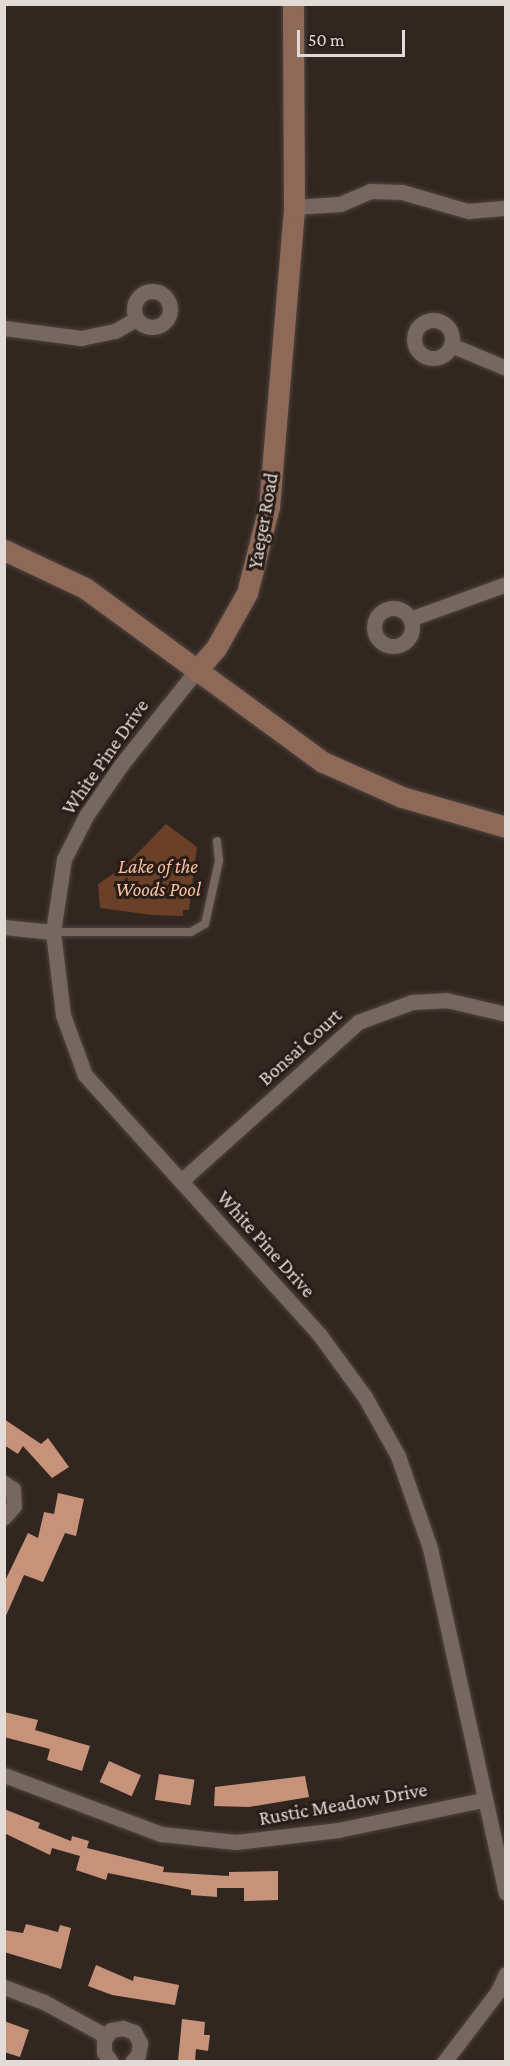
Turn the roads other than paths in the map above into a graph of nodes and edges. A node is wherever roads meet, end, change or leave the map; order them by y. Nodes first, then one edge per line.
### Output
1 (292, 4) edge
2 (294, 207) junction
3 (506, 208) edge
4 (136, 319) dead end
5 (4, 328) edge
6 (451, 345) dead end
7 (506, 368) edge
8 (4, 550) edge
9 (506, 585) edge
10 (410, 619) dead end
11 (196, 671) junction
12 (506, 827) edge
13 (218, 841) dead end
14 (4, 927) edge
15 (53, 932) junction
16 (506, 1014) edge
17 (182, 1181) junction
18 (4, 1484) edge
19 (4, 1517) edge
20 (4, 1775) edge
21 (483, 1800) junction
22 (506, 1893) edge
23 (505, 1974) edge
24 (4, 1988) edge
25 (106, 2037) junction
26 (111, 2061) edge
27 (132, 2061) edge
28 (444, 2061) edge

1 - 2 street, Yaeger Road
2 - 3 street
2 - 11 street, Yaeger Road
4 - 5 street
6 - 7 street
8 - 11 street
9 - 10 street
11 - 12 street
11 - 15 street, White Pine Drive
13 - 15 lane
14 - 15 street
15 - 17 street, White Pine Drive
16 - 17 street, Bonsai Court
17 - 21 street, White Pine Drive
18 - 19 street
20 - 21 street, Rustic Meadow Drive
21 - 22 street, White Pine Drive
23 - 28 street
24 - 25 street
25 - 26 street
25 - 27 street

